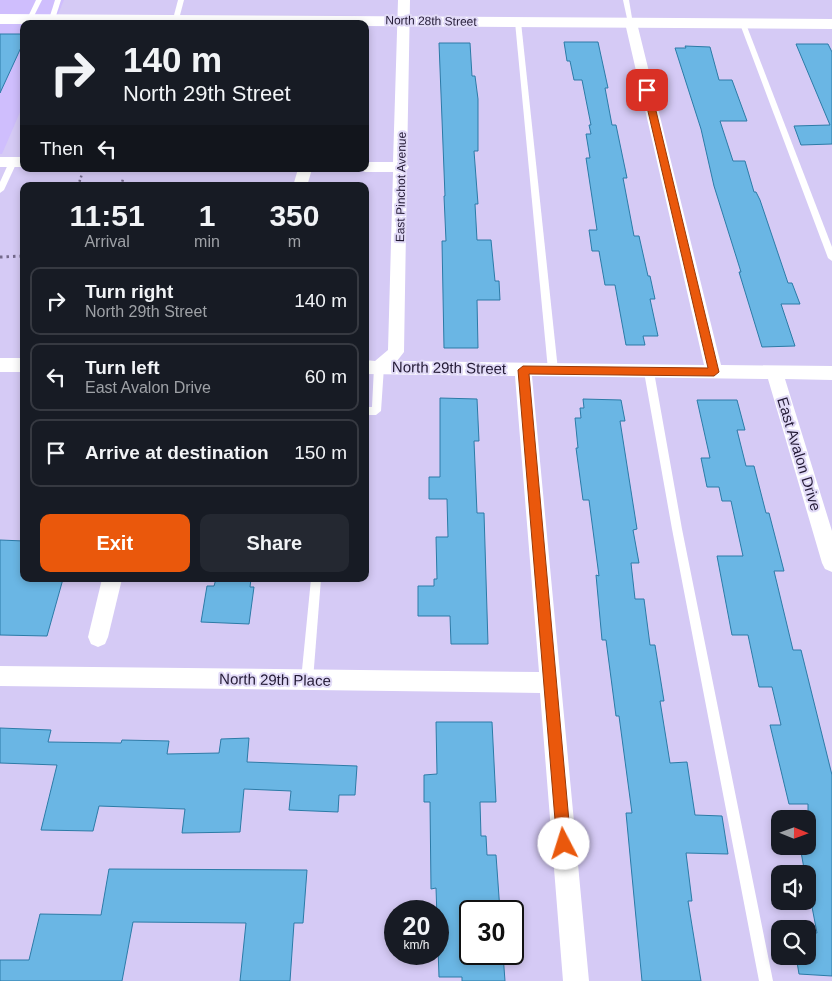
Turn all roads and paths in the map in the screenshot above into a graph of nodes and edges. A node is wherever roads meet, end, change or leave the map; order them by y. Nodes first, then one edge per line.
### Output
1 (39, 0) edge
2 (58, 0) edge
3 (181, 0) edge
4 (404, 0) edge
5 (626, 0) edge
6 (0, 19) edge
7 (30, 19) junction
8 (52, 19) junction
9 (176, 19) junction
10 (196, 20) edge
11 (369, 21) edge
12 (404, 21) junction
13 (518, 22) junction
14 (631, 23) junction
15 (743, 24) junction
16 (832, 24) edge
17 (12, 162) edge
18 (369, 167) edge
19 (402, 167) junction
20 (82, 174) dead end
21 (124, 179) dead end
22 (79, 182) edge
23 (123, 182) edge
24 (0, 190) edge
25 (0, 256) edge
26 (20, 256) edge
27 (832, 258) edge
28 (0, 365) edge
29 (20, 365) edge
30 (372, 367) edge
31 (523, 370) junction
32 (553, 370) junction
33 (649, 372) junction
34 (714, 372) junction
35 (776, 373) junction
36 (832, 373) edge
37 (369, 411) edge
38 (832, 563) edge
39 (111, 582) edge
40 (316, 582) edge
41 (98, 637) dead end
42 (0, 676) edge
43 (307, 680) junction
44 (550, 683) junction
45 (576, 981) edge
46 (766, 981) edge

1 - 7 lane
2 - 8 lane
3 - 9 lane
4 - 12 street, East Pinchot Avenue
5 - 14 lane
6 - 7 street, North 28th Street
7 - 8 street, North 28th Street
8 - 9 street, North 28th Street
9 - 10 street, North 28th Street
11 - 12 street, North 28th Street
12 - 13 street, North 28th Street
12 - 19 street, East Pinchot Avenue
13 - 14 street, North 28th Street
13 - 32 lane
14 - 15 street, North 28th Street
14 - 34 street
15 - 16 street, North 28th Street
15 - 27 lane
17 - 24 lane
18 - 19 street
19 - 30 street, East Pinchot Avenue
20 - 22 path
21 - 23 path
25 - 26 path
28 - 29 street
30 - 31 street, North 29th Street
30 - 37 lane
31 - 32 street, North 29th Street
31 - 44 street
32 - 33 street, North 29th Street
33 - 34 street, North 29th Street
33 - 46 lane
34 - 35 street, North 29th Street
35 - 36 street, North 29th Street
35 - 38 street, East Avalon Drive
39 - 41 street
40 - 43 lane
42 - 43 street, North 29th Place
43 - 44 street, North 29th Place
44 - 45 street

